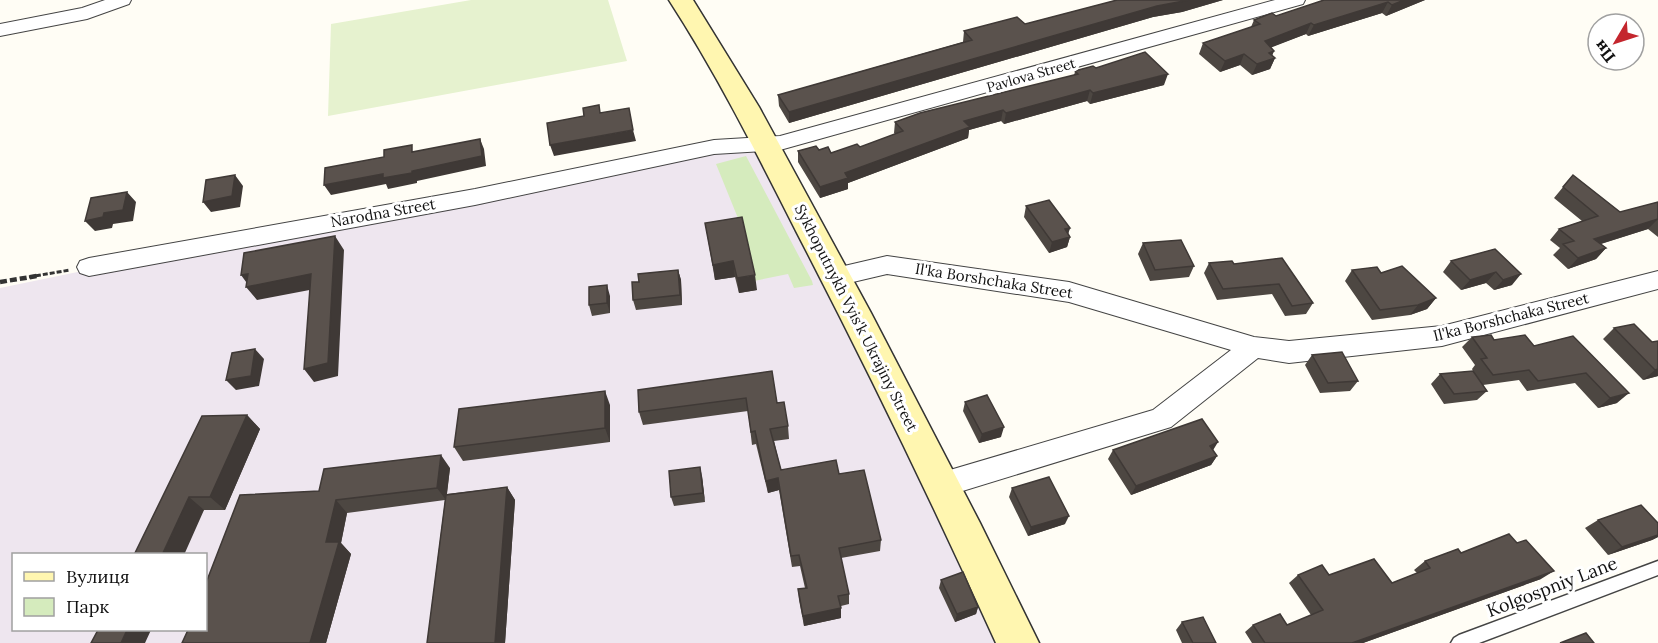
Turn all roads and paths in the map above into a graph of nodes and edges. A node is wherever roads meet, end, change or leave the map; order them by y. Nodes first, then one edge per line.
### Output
1 (122, 0) edge
2 (681, 0) edge
3 (1296, 0) edge
4 (0, 30) edge
5 (766, 146) junction
6 (88, 267) joint
7 (836, 277) junction
8 (1658, 280) edge
9 (0, 282) edge
10 (1254, 347) junction
11 (943, 484) junction
12 (1658, 568) edge
13 (1018, 643) edge
14 (1459, 643) edge

1 - 4 street
2 - 5 street, Sykhoputnykh Vyis'k Ukrajiny Street
3 - 5 street, Pavlova Street
5 - 6 street, Narodna Street
5 - 7 street, Sykhoputnykh Vyis'k Ukrajiny Street
6 - 9 path
7 - 10 street, Il'ka Borshchaka Street
7 - 11 street, Sykhoputnykh Vyis'k Ukrajiny Street
8 - 10 street, Il'ka Borshchaka Street
10 - 11 street
11 - 13 street, Sykhoputnykh Vyis'k Ukrajiny Street
12 - 14 lane, Kolgospniy Lane

